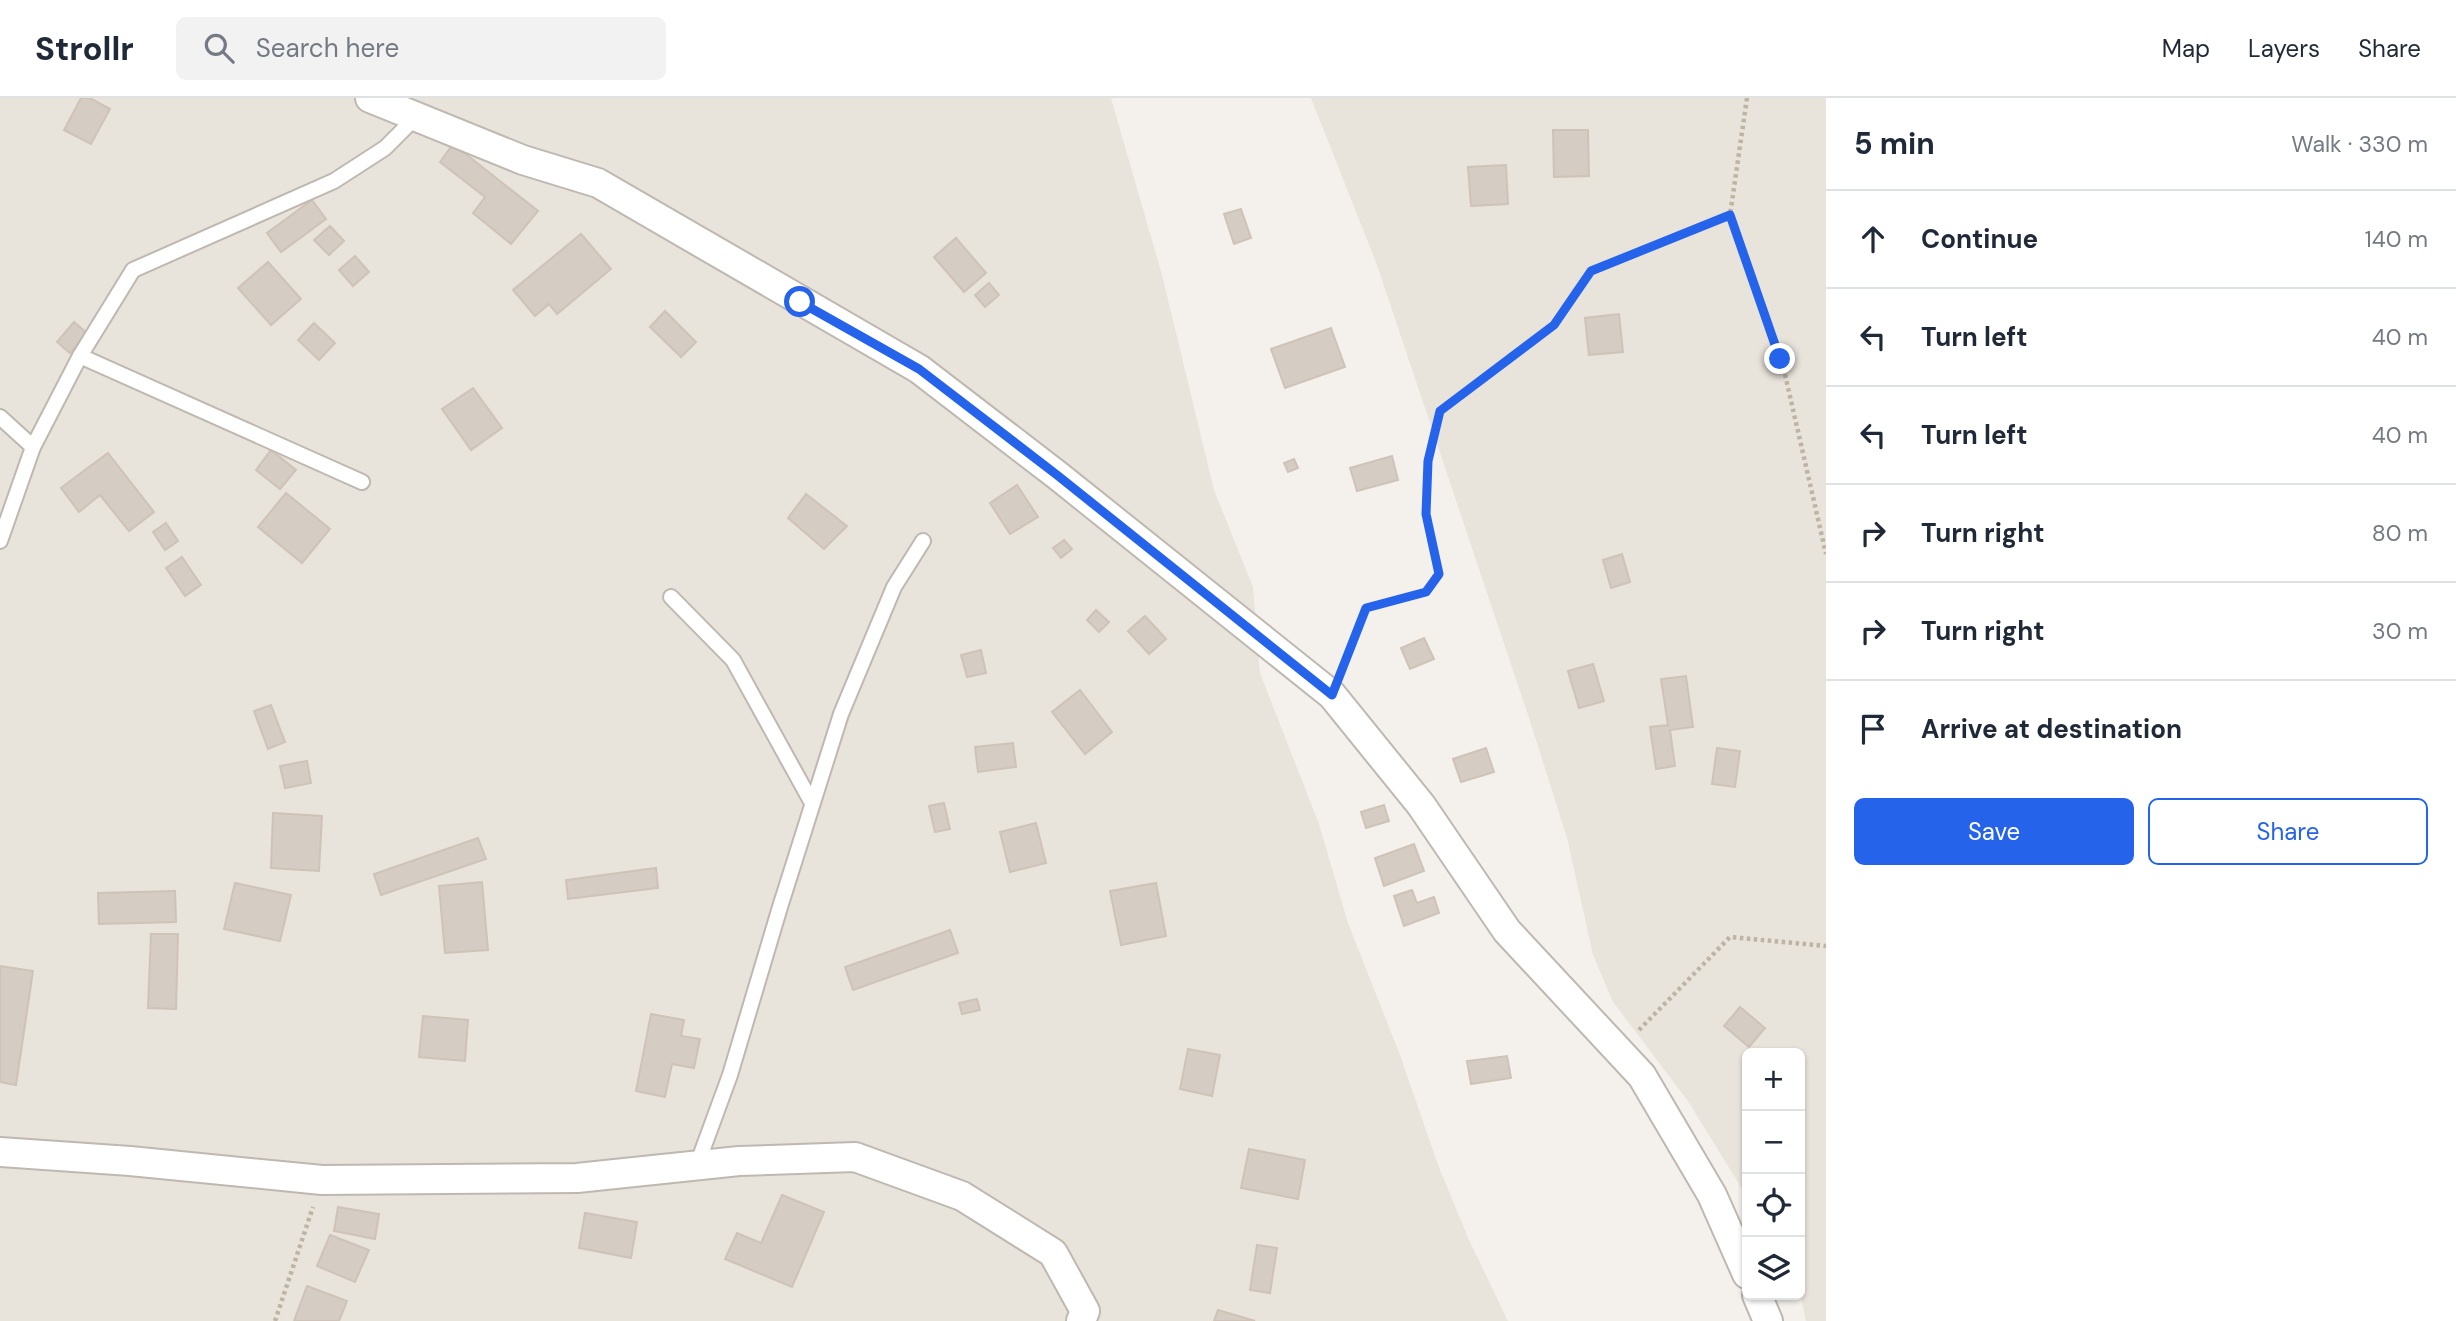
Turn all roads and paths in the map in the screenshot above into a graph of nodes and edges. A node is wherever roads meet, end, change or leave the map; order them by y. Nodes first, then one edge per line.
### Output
1 (370, 98) edge
2 (1747, 98) edge
3 (415, 117) junction
4 (1730, 215) junction
5 (80, 356) junction
6 (0, 417) edge
7 (33, 447) junction
8 (362, 482) dead end
9 (0, 541) edge
10 (923, 541) dead end
11 (1826, 554) edge
12 (671, 597) dead end
13 (1332, 695) junction
14 (812, 803) junction
15 (1826, 946) edge
16 (1618, 1051) junction
17 (0, 1152) edge
18 (697, 1165) junction
19 (322, 1180) junction
20 (1742, 1263) edge
21 (1758, 1300) edge
22 (275, 1321) edge
23 (1081, 1321) edge
24 (1768, 1321) edge

1 - 3 street
2 - 4 path
3 - 5 lane
3 - 13 street
4 - 11 path
4 - 13 path
5 - 7 lane
5 - 8 lane
6 - 7 lane
7 - 9 lane
10 - 14 lane
12 - 14 lane
13 - 16 street
14 - 18 lane
15 - 16 path
16 - 20 street
17 - 19 street
18 - 19 street
18 - 23 street
19 - 22 path
21 - 24 street

